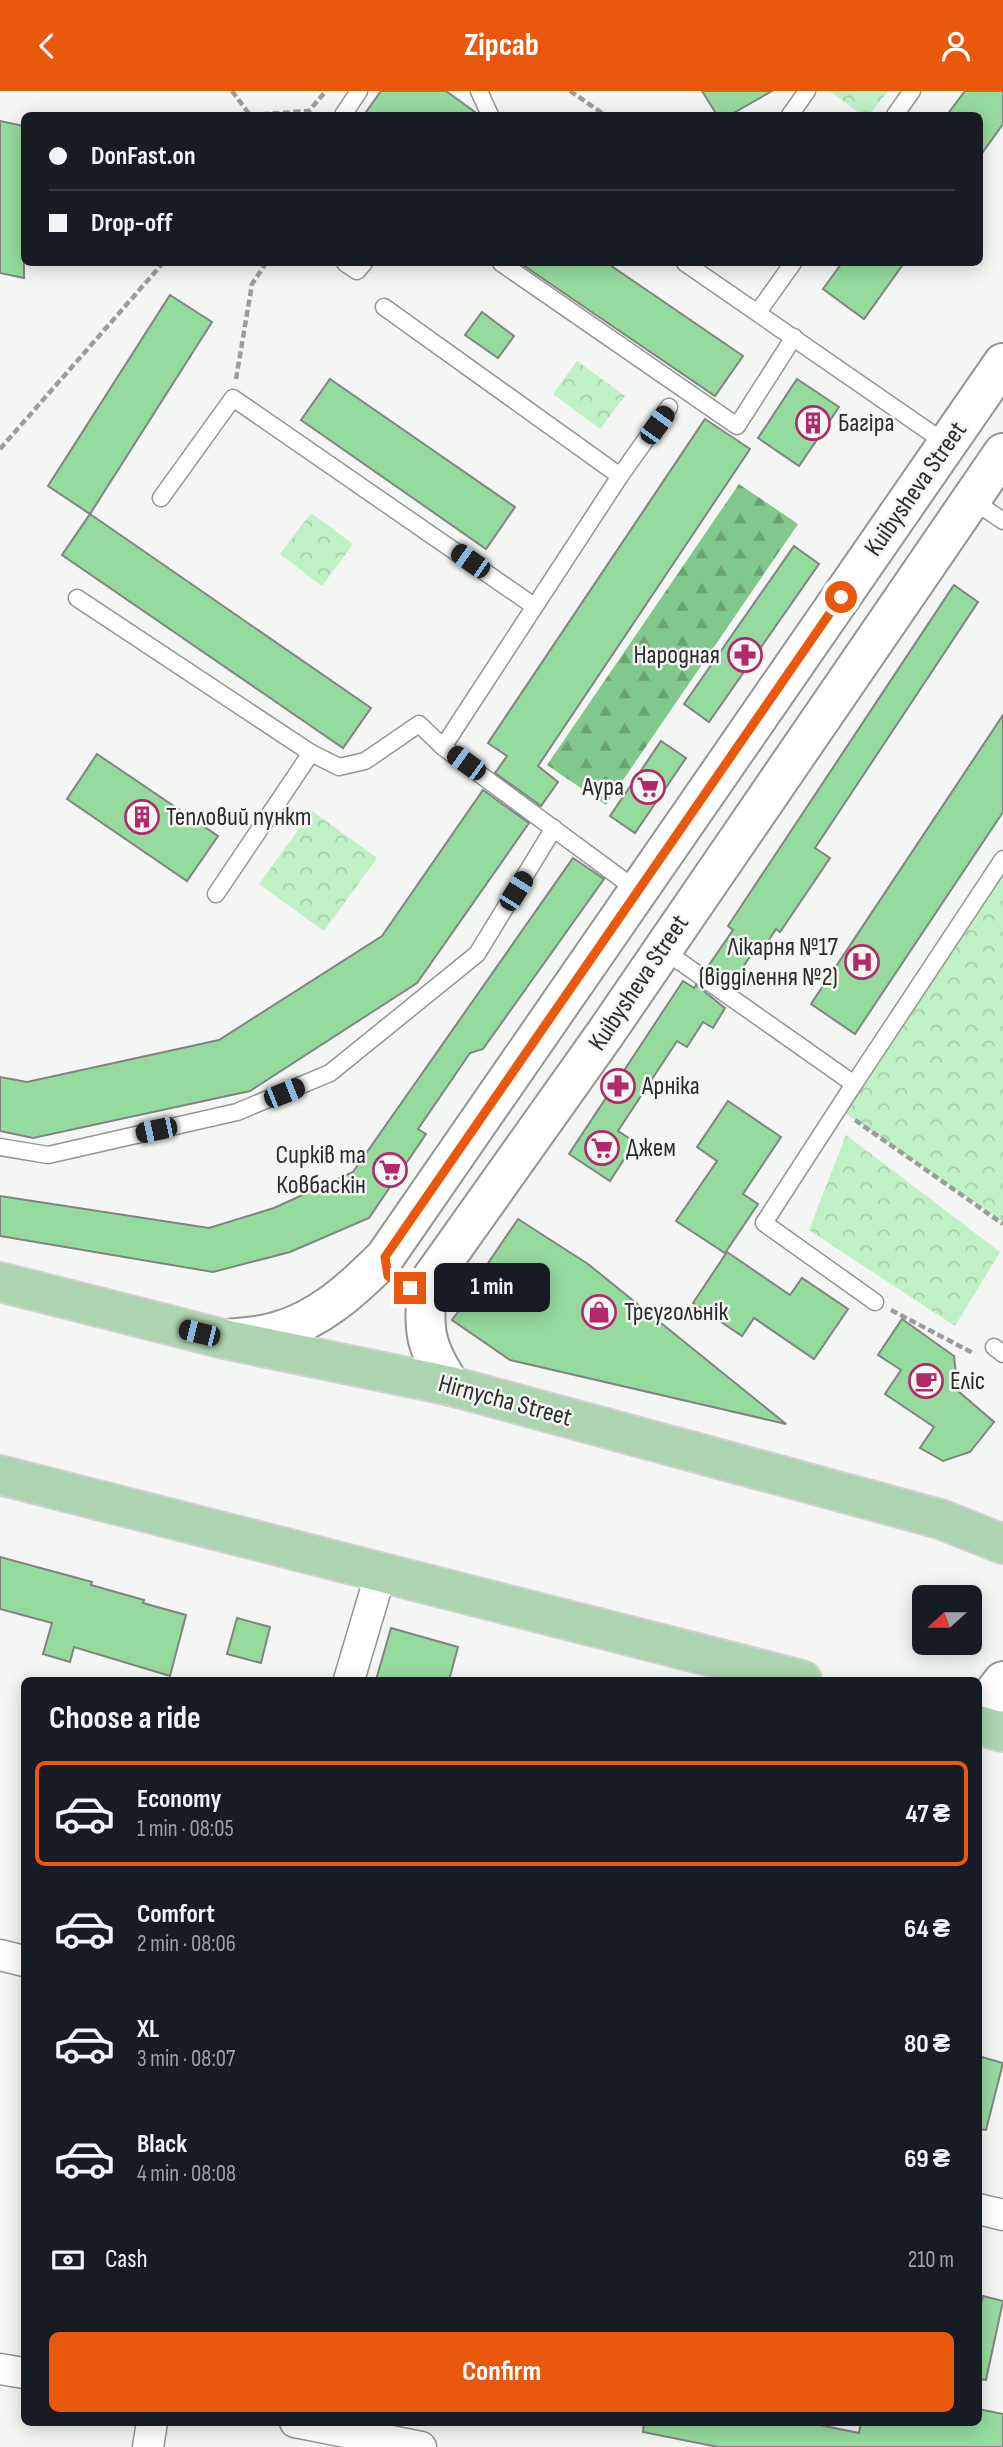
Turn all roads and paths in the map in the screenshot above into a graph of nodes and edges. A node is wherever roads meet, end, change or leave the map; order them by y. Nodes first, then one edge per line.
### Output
1 (232, 91) edge
2 (326, 91) edge
3 (359, 91) edge
4 (479, 91) edge
5 (570, 91) edge
6 (807, 91) edge
7 (912, 91) edge
8 (248, 112) edge
9 (294, 112) edge
10 (345, 112) edge
11 (490, 112) edge
12 (601, 112) edge
13 (792, 112) edge
14 (897, 112) edge
15 (160, 266) edge
16 (264, 266) edge
17 (505, 266) edge
18 (689, 266) edge
19 (791, 266) edge
20 (384, 307) dead end
21 (758, 312) junction
22 (794, 337) junction
23 (1003, 363) edge
24 (233, 398) junction
25 (669, 407) dead end
26 (947, 444) junction
27 (0, 449) edge
28 (1003, 453) edge
29 (620, 476) junction
30 (161, 498) dead end
31 (971, 499) junction
32 (1003, 521) edge
33 (77, 599) dead end
34 (534, 606) junction
35 (443, 747) junction
36 (311, 753) junction
37 (554, 828) junction
38 (1003, 859) edge
39 (638, 891) junction
40 (216, 894) dead end
41 (662, 949) junction
42 (854, 1084) junction
43 (838, 1108) junction
44 (0, 1147) edge
45 (1003, 1224) edge
46 (385, 1257) junction
47 (0, 1282) edge
48 (429, 1282) junction
49 (875, 1302) joint
50 (224, 1339) junction
51 (999, 1350) edge
52 (451, 1386) junction
53 (0, 1475) edge
54 (1003, 1544) edge
55 (381, 1572) junction
56 (350, 1677) edge
57 (790, 1677) edge
58 (1003, 1681) edge
59 (982, 1702) edge
60 (982, 1726) edge
61 (1003, 1732) edge
62 (0, 1955) edge
63 (21, 1960) edge
64 (982, 2210) edge
65 (1003, 2215) edge
66 (0, 2369) edge
67 (21, 2372) edge
68 (151, 2426) edge
69 (315, 2426) edge
70 (148, 2447) edge
71 (421, 2447) edge

1 - 8 path
2 - 9 path
3 - 10 lane
4 - 11 lane
5 - 12 path
6 - 13 lane
7 - 14 lane
15 - 27 path
16 - 24 path
17 - 22 lane
18 - 21 lane
19 - 21 lane
20 - 29 lane
21 - 22 lane
22 - 26 lane
23 - 26 main road, Kuibysheva Street
24 - 30 lane
24 - 34 lane
25 - 29 lane
26 - 39 main road, Kuibysheva Street
28 - 31 main road, Kuibysheva Street
29 - 34 lane
31 - 32 lane
31 - 41 main road, Kuibysheva Street
33 - 36 lane
34 - 35 lane
35 - 36 lane
35 - 37 lane
36 - 40 lane
37 - 39 lane
37 - 44 lane
38 - 42 lane
39 - 46 main road, Kuibysheva Street
41 - 42 lane
41 - 48 main road, Kuibysheva Street
42 - 43 lane
43 - 45 path
43 - 49 lane
46 - 48 main road
46 - 50 main road, Kuibysheva Street
47 - 50 main road, Hirnycha Street
48 - 52 main road, Kuibysheva Street
49 - 51 path
50 - 52 main road, Hirnycha Street
52 - 54 main road, Hirnycha Street
53 - 55 main road
55 - 56 street
55 - 57 main road
58 - 59 main road
60 - 61 main road
62 - 63 street
64 - 65 street
66 - 67 street
68 - 70 street
69 - 71 street

